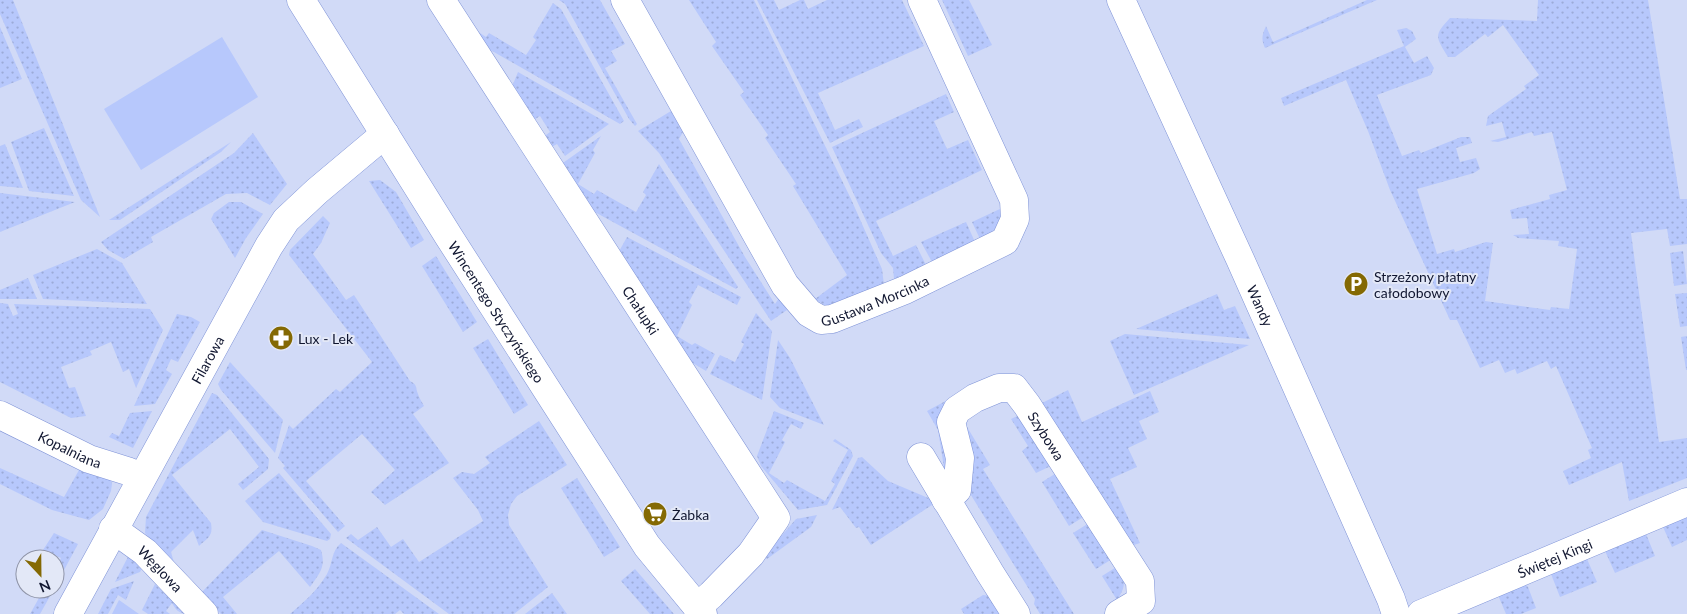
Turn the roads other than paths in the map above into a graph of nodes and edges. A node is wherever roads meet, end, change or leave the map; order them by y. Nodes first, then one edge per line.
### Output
1 (301, 0) edge
2 (441, 0) edge
3 (625, 0) edge
4 (922, 0) edge
5 (1120, 0) edge
6 (385, 134) junction
7 (0, 416) edge
8 (921, 457) dead end
9 (142, 477) junction
10 (946, 500) junction
11 (1687, 502) edge
12 (113, 529) junction
13 (700, 610) edge
14 (68, 614) edge
15 (204, 614) edge
16 (1016, 614) edge
17 (1119, 614) edge
18 (1396, 614) edge
19 (1422, 614) edge

1 - 6 street, Wincentego Styczyńskiego
2 - 13 street, Chałupki
3 - 4 street, Gustawa Morcinka
5 - 18 street, Wandy
6 - 9 street, Filarowa
6 - 13 street, Wincentego Styczyńskiego
7 - 9 street, Kopalniana
8 - 10 street
9 - 12 street, Filarowa
10 - 16 street
10 - 17 street, Szybowa
11 - 19 street, Świętej Kingi
12 - 14 street, Filarowa
12 - 15 street, Węglowa

